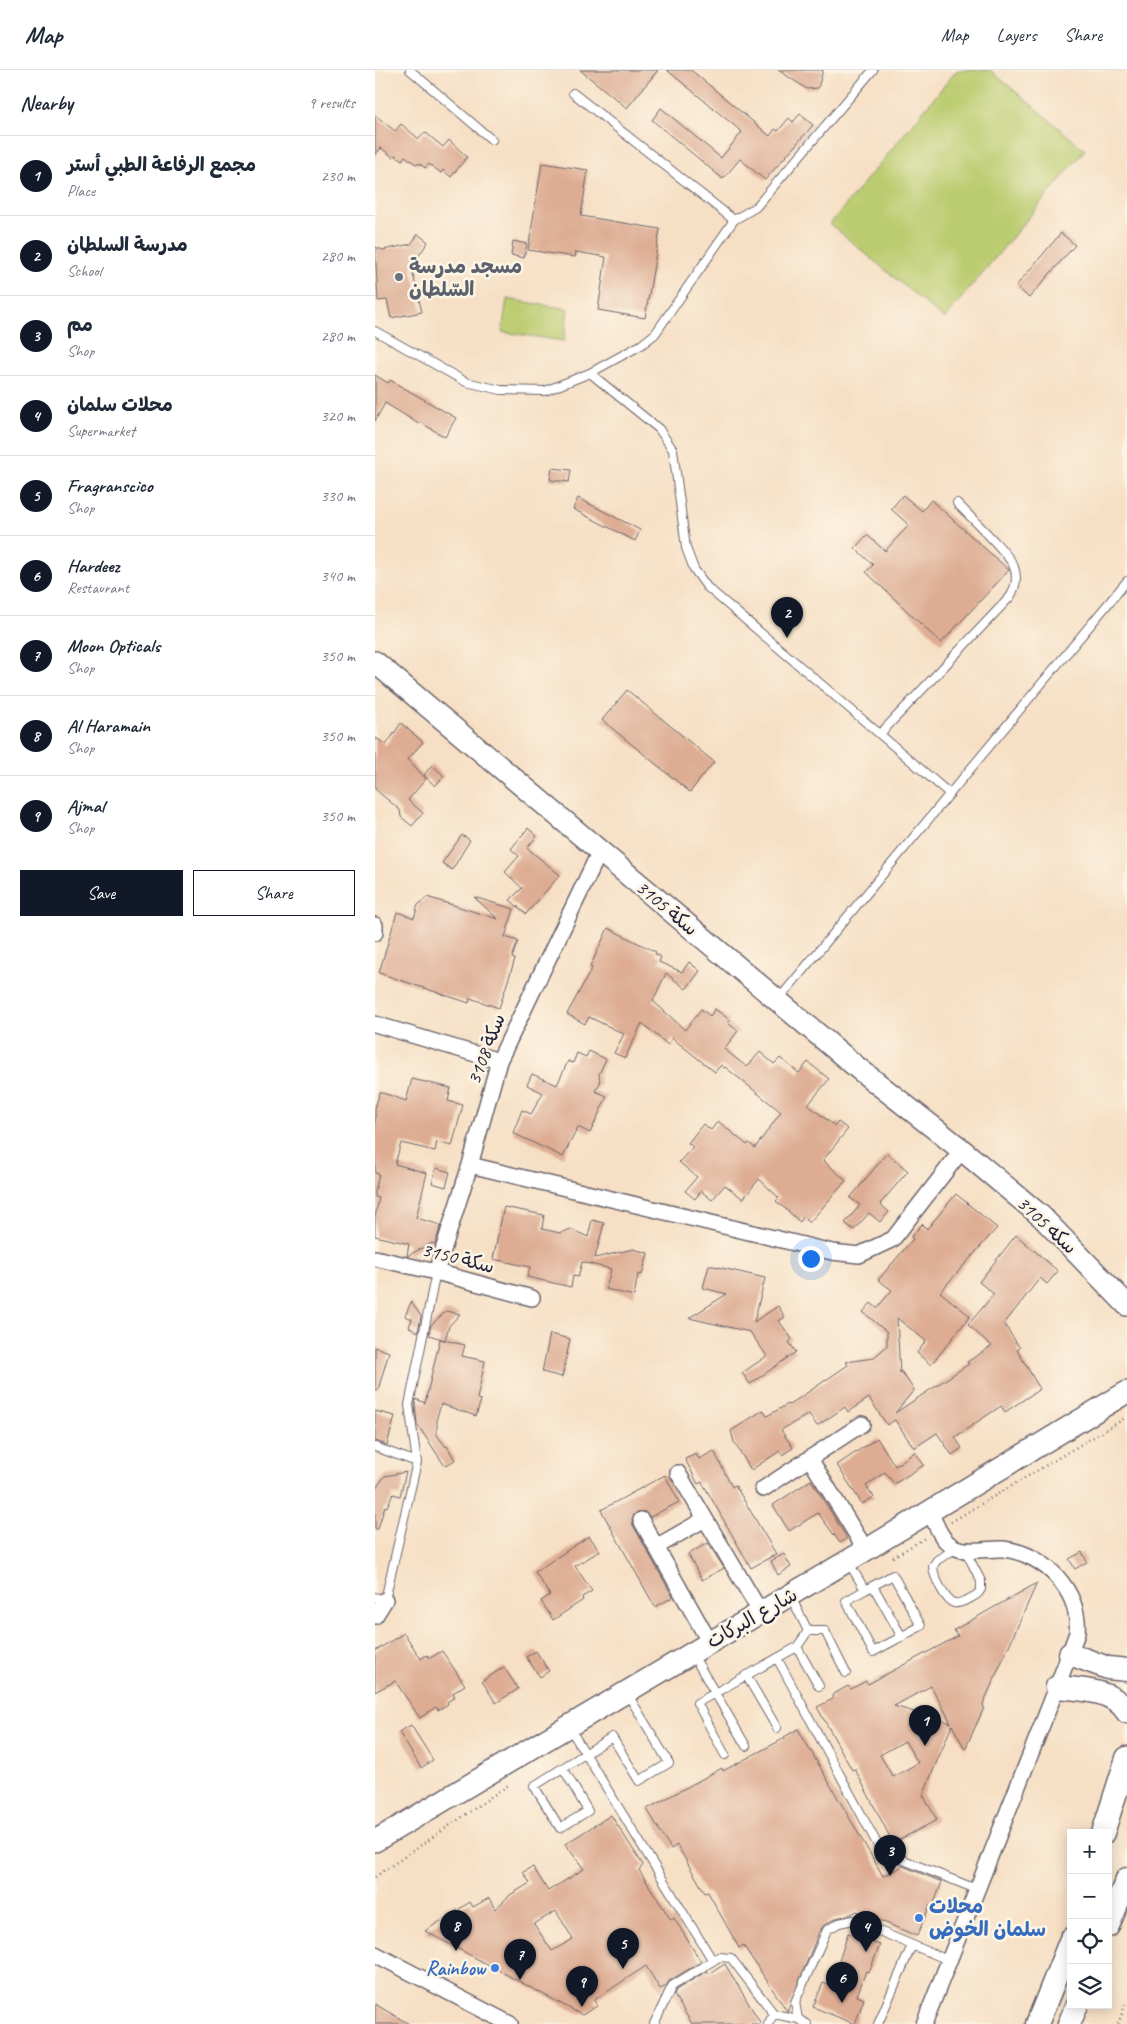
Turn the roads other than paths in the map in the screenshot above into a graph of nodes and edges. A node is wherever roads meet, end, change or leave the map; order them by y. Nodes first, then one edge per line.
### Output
1 (410, 70) edge
2 (873, 70) edge
3 (573, 93) dead end
4 (491, 140) dead end
5 (734, 220) junction
6 (375, 331) edge
7 (590, 373) junction
8 (957, 503) dead end
9 (1127, 581) edge
10 (375, 662) edge
11 (880, 734) junction
12 (950, 794) junction
13 (600, 852) junction
14 (375, 925) edge
15 (375, 933) edge
16 (777, 1001) junction
17 (375, 1024) edge
18 (499, 1061) junction
19 (962, 1150) junction
20 (470, 1165) junction
21 (375, 1258) edge
22 (436, 1272) junction
23 (531, 1298) dead end
24 (1127, 1305) edge
25 (1127, 1392) edge
26 (862, 1424) dead end
27 (375, 1447) edge
28 (810, 1459) junction
29 (417, 1462) junction
30 (678, 1473) dead end
31 (763, 1489) dead end
32 (930, 1512) junction
33 (705, 1518) junction
34 (641, 1520) dead end
35 (657, 1547) junction
36 (961, 1549) junction
37 (867, 1550) junction
38 (848, 1561) junction
39 (873, 1586) junction
40 (865, 1590) junction
41 (790, 1596) junction
42 (380, 1598) edge
43 (761, 1613) junction
44 (375, 1616) edge
45 (808, 1631) junction
46 (902, 1637) junction
47 (797, 1647) junction
48 (701, 1648) junction
49 (1070, 1654) junction
50 (777, 1658) junction
51 (1127, 1670) edge
52 (846, 1673) dead end
53 (746, 1675) junction
54 (819, 1686) dead end
55 (1057, 1687) junction
56 (626, 1692) junction
57 (715, 1692) junction
58 (1127, 1712) edge
59 (568, 1726) junction
60 (777, 1728) dead end
61 (746, 1746) dead end
62 (585, 1753) junction
63 (725, 1755) dead end
64 (1127, 1758) edge
65 (563, 1768) junction
66 (1127, 1796) edge
67 (1104, 1829) edge
68 (1112, 1834) edge
69 (375, 1841) edge
70 (1127, 1880) edge
71 (976, 1889) junction
72 (1111, 1919) edge
73 (912, 1945) junction
74 (1067, 1949) edge
75 (375, 1954) edge
76 (948, 1960) junction
77 (713, 1961) junction
78 (1075, 2009) edge
79 (774, 2014) junction
80 (798, 2018) junction
81 (510, 2024) edge
82 (653, 2024) edge
83 (768, 2024) edge
84 (807, 2024) edge
85 (878, 2024) edge
86 (924, 2024) edge
87 (1037, 2024) edge
88 (1069, 2024) edge

1 - 4 lane
2 - 5 lane
3 - 5 lane
5 - 7 lane
6 - 7 lane
7 - 11 lane
8 - 11 lane
9 - 12 lane
10 - 13 street, سكة 3105
11 - 12 lane
12 - 16 lane
13 - 16 street, سكة 3105
13 - 18 street, سكة 3108
14 - 15 street
16 - 19 street, سكة 3105
17 - 18 street
18 - 20 street, سكة 3108
19 - 20 street
19 - 24 street, سكه 3105
20 - 22 street, سكة 3108
21 - 22 street, سكة 3150
22 - 23 street, سكة 3150
22 - 29 lane
25 - 32 street, شارع البركات
26 - 28 street
27 - 29 lane
28 - 31 street
28 - 37 street
29 - 42 lane
30 - 33 street
32 - 36 street
32 - 37 street, شارع البركات
33 - 35 street
33 - 43 street
34 - 35 street
35 - 48 street
36 - 36 lane
36 - 49 street
37 - 38 street, شارع البركات
38 - 40 lane
38 - 41 street, شارع البركات
39 - 40 lane
39 - 46 lane
39 - 46 lane
40 - 46 lane
41 - 43 street, شارع البركات
41 - 45 lane
42 - 44 street
43 - 48 street, شارع البركات
45 - 47 lane
45 - 52 lane
47 - 50 lane
47 - 54 lane
48 - 56 street, شارع البركات
48 - 57 lane
49 - 51 main road
49 - 55 street
50 - 53 lane
50 - 71 lane
53 - 57 lane
53 - 60 lane
55 - 58 main road
55 - 71 street
56 - 59 street, شارع البركات
56 - 62 lane
57 - 61 lane
57 - 63 lane
59 - 62 lane
59 - 69 street, شارع البركات
62 - 65 lane
62 - 77 lane
64 - 67 main road
65 - 65 lane
66 - 68 main road
70 - 72 main road
71 - 76 street
73 - 76 lane
73 - 80 lane
73 - 85 lane
74 - 87 main road
75 - 81 street
76 - 86 street
77 - 79 lane
77 - 82 lane
78 - 88 main road
79 - 80 lane
79 - 83 lane
80 - 84 lane

